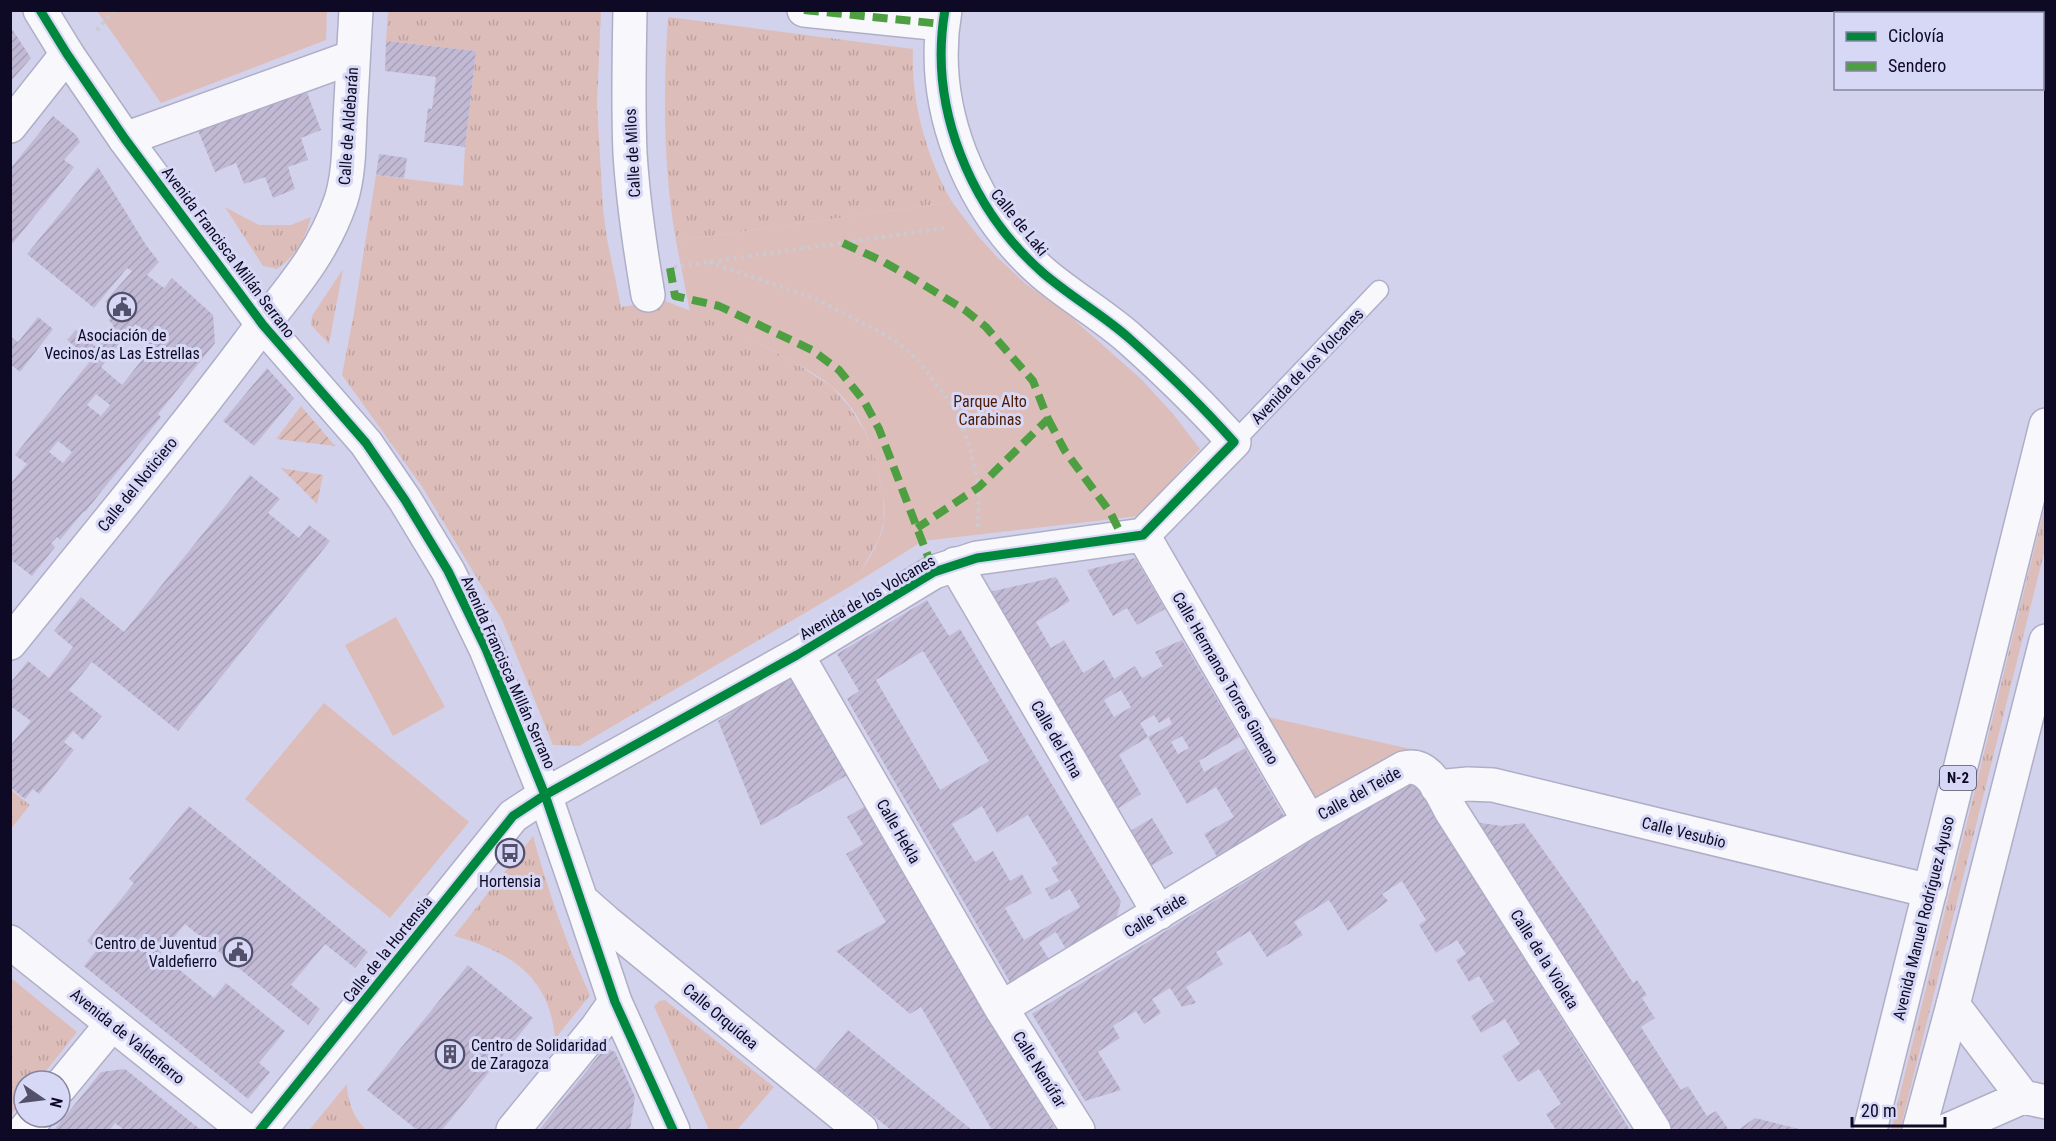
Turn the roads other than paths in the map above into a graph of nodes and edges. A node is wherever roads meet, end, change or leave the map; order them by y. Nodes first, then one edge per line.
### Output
1 (40, 10) edge
2 (356, 10) edge
3 (630, 10) edge
4 (804, 10) edge
5 (943, 17) edge
6 (67, 54) junction
7 (353, 57) junction
8 (10, 126) edge
9 (125, 139) junction
10 (646, 284) road end
11 (1379, 291) dead end
12 (262, 325) junction
13 (2046, 425) edge
14 (1234, 442) junction
15 (1143, 535) junction
16 (966, 561) junction
17 (2046, 641) edge
18 (10, 643) edge
19 (797, 655) junction
20 (1437, 787) junction
21 (545, 795) junction
22 (1309, 821) junction
23 (1930, 891) junction
24 (581, 900) junction
25 (1158, 913) junction
26 (10, 942) edge
27 (615, 1002) junction
28 (1953, 1005) junction
29 (1001, 1008) junction
30 (112, 1024) junction
31 (72, 1072) edge
32 (2034, 1100) edge
33 (245, 1131) edge
34 (260, 1131) edge
35 (513, 1131) edge
36 (673, 1131) edge
37 (861, 1131) edge
38 (1078, 1131) edge
39 (1654, 1131) edge
40 (1870, 1131) edge
41 (1919, 1131) edge
42 (1948, 1131) edge

1 - 6 main road, Avenida Francisca Millán Serrano
2 - 7 main road, Calle de Aldebarán
3 - 10 main road, Calle de Milos
4 - 5 main road
5 - 14 main road, Calle de Laki
6 - 8 main road
6 - 9 main road, Avenida Francisca Millán Serrano
7 - 9 main road
7 - 12 main road, Calle de Aldebarán
9 - 12 main road, Avenida Francisca Millán Serrano
11 - 14 lane, Avenida de los Volcanes
12 - 18 main road, Calle del Noticiero
12 - 21 main road, Avenida Francisca Millán Serrano
13 - 23 main road, Avenida Manuel Rodríguez Ayuso / N-2
14 - 15 main road, Avenida de los Volcanes
15 - 16 main road, Avenida de los Volcanes
15 - 22 main road, Calle Hermanos Torres Gimeno
16 - 19 main road, Avenida de los Volcanes
16 - 25 main road, Calle del Etna
17 - 28 main road
19 - 21 main road, Avenida de los Volcanes
19 - 29 main road, Calle Hekla
20 - 22 main road, Calle del Teide
20 - 23 main road, Calle Vesubio
20 - 39 main road, Calle de la Violeta
21 - 24 main road, Avenida Francisca Millán Serrano
21 - 34 main road, Calle de la Hortensia
22 - 25 main road, Calle Teide
23 - 40 main road, Avenida Manuel Rodríguez Ayuso / N-2
24 - 27 main road, Avenida Francisca Millán Serrano
24 - 37 main road, Calle Orquídea
25 - 29 main road, Calle Teide
26 - 30 main road, Avenida de Valdefierro
27 - 35 main road
27 - 36 main road, Avenida Francisca Millán Serrano
28 - 32 main road
28 - 41 main road
29 - 38 main road, Calle Nenúfar
30 - 31 main road
30 - 33 main road, Avenida de Valdefierro
32 - 42 main road

